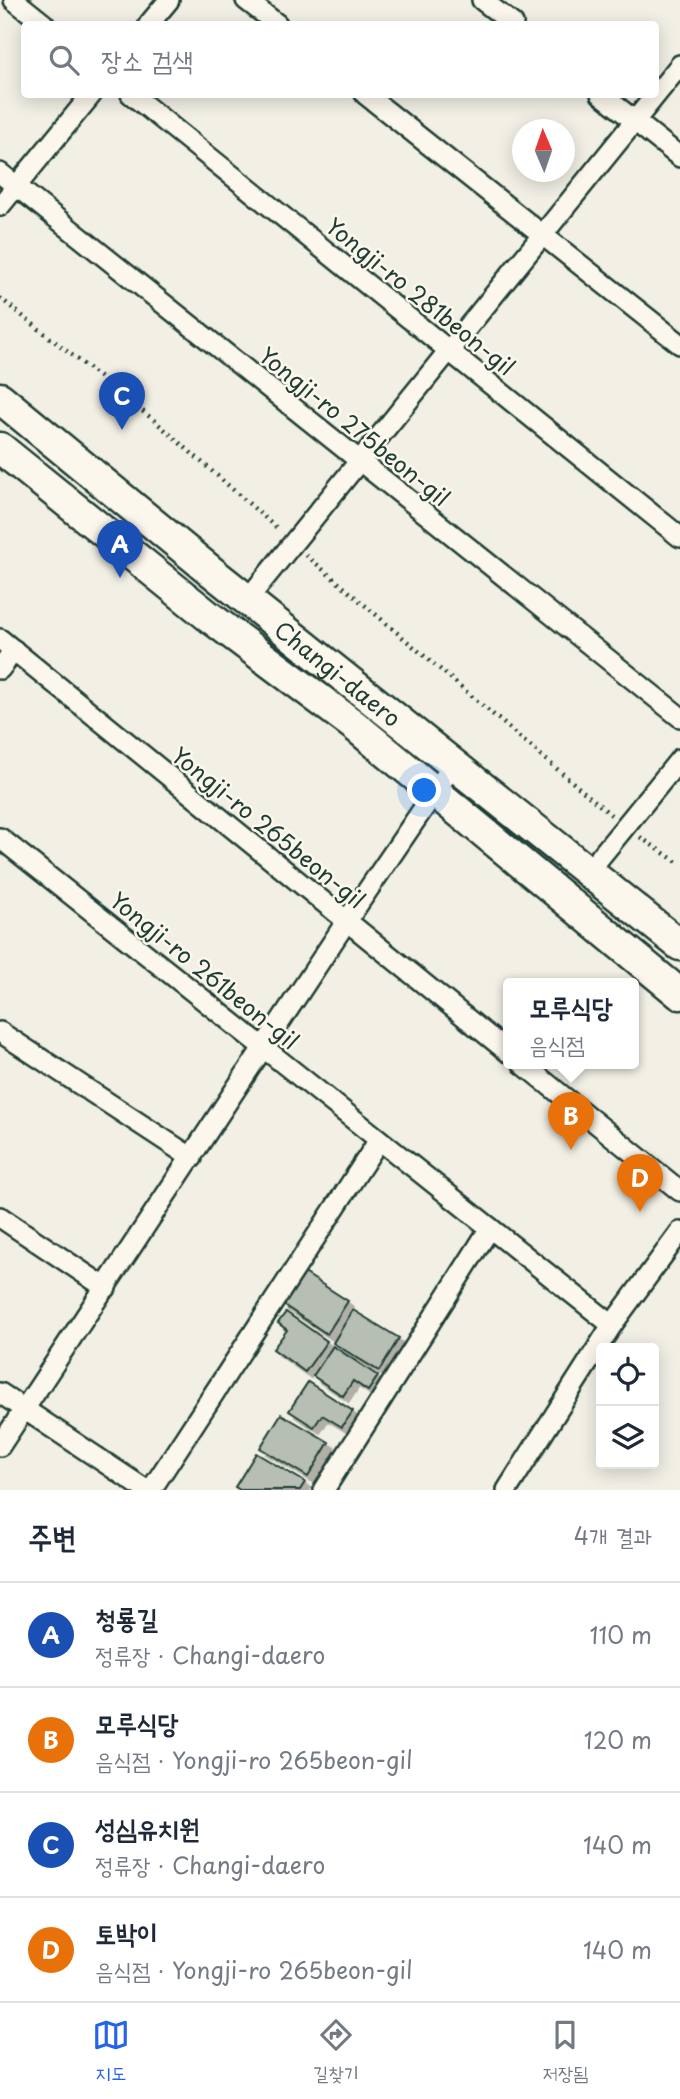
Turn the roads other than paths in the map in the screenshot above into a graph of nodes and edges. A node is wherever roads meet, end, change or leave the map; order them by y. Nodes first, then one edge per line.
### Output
1 (14, 0) edge
2 (169, 0) edge
3 (246, 0) edge
4 (482, 0) edge
5 (40, 21) edge
6 (152, 21) edge
7 (273, 21) edge
8 (509, 21) edge
9 (680, 65) edge
10 (659, 91) edge
11 (89, 98) edge
12 (136, 98) edge
13 (370, 98) edge
14 (606, 98) edge
15 (653, 98) edge
16 (635, 121) junction
17 (680, 157) edge
18 (0, 173) edge
19 (16, 187) junction
20 (0, 206) edge
21 (543, 235) junction
22 (680, 344) edge
23 (449, 351) junction
24 (0, 398) edge
25 (0, 448) edge
26 (360, 461) junction
27 (680, 537) edge
28 (247, 600) junction
29 (7, 645) edge
30 (0, 669) edge
31 (680, 717) edge
32 (680, 759) edge
33 (453, 765) junction
34 (435, 792) junction
35 (0, 838) edge
36 (588, 872) junction
37 (346, 922) junction
38 (680, 945) edge
39 (680, 994) edge
40 (0, 1032) edge
41 (503, 1048) edge
42 (265, 1049) junction
43 (529, 1069) edge
44 (379, 1140) junction
45 (192, 1158) junction
46 (680, 1191) edge
47 (0, 1217) edge
48 (490, 1228) junction
49 (680, 1232) edge
50 (106, 1288) junction
51 (612, 1325) junction
52 (0, 1393) edge
53 (25, 1409) junction
54 (0, 1446) edge
55 (149, 1490) edge
56 (324, 1490) edge
57 (507, 1490) edge

1 - 5 street
2 - 6 street
3 - 7 street
4 - 8 street
9 - 10 street
11 - 19 street
12 - 23 street, Yongji-ro 281beon-gil
13 - 21 street
14 - 16 street
15 - 16 street
16 - 17 street
16 - 21 street
18 - 19 street, Yongji-ro 275beon-gil
19 - 20 street
19 - 26 street, Yongji-ro 275beon-gil
21 - 22 street
21 - 23 street
23 - 26 street
23 - 27 street, Yongji-ro 281beon-gil
24 - 28 main road, Changi-daero
25 - 34 main road, Changi-daero
26 - 28 street
26 - 31 street, Yongji-ro 275beon-gil
28 - 33 main road, Changi-daero
29 - 30 street
29 - 37 street, Yongji-ro 265beon-gil
32 - 36 street
33 - 34 street
33 - 36 main road, Changi-daero
34 - 37 street
34 - 39 main road, Changi-daero
35 - 42 street, Yongji-ro 261beon-gil
36 - 38 main road, Changi-daero
37 - 41 street, Yongji-ro 265beon-gil
37 - 42 street
40 - 45 street
42 - 44 street, Yongji-ro 261beon-gil
42 - 45 street
43 - 46 street
44 - 48 street, Yongji-ro 261beon-gil
44 - 55 street
45 - 50 street
47 - 50 street
48 - 51 street, Yongji-ro 261beon-gil
48 - 56 street
49 - 51 street
50 - 53 street
51 - 57 street
52 - 53 street
53 - 54 street
53 - 55 street

